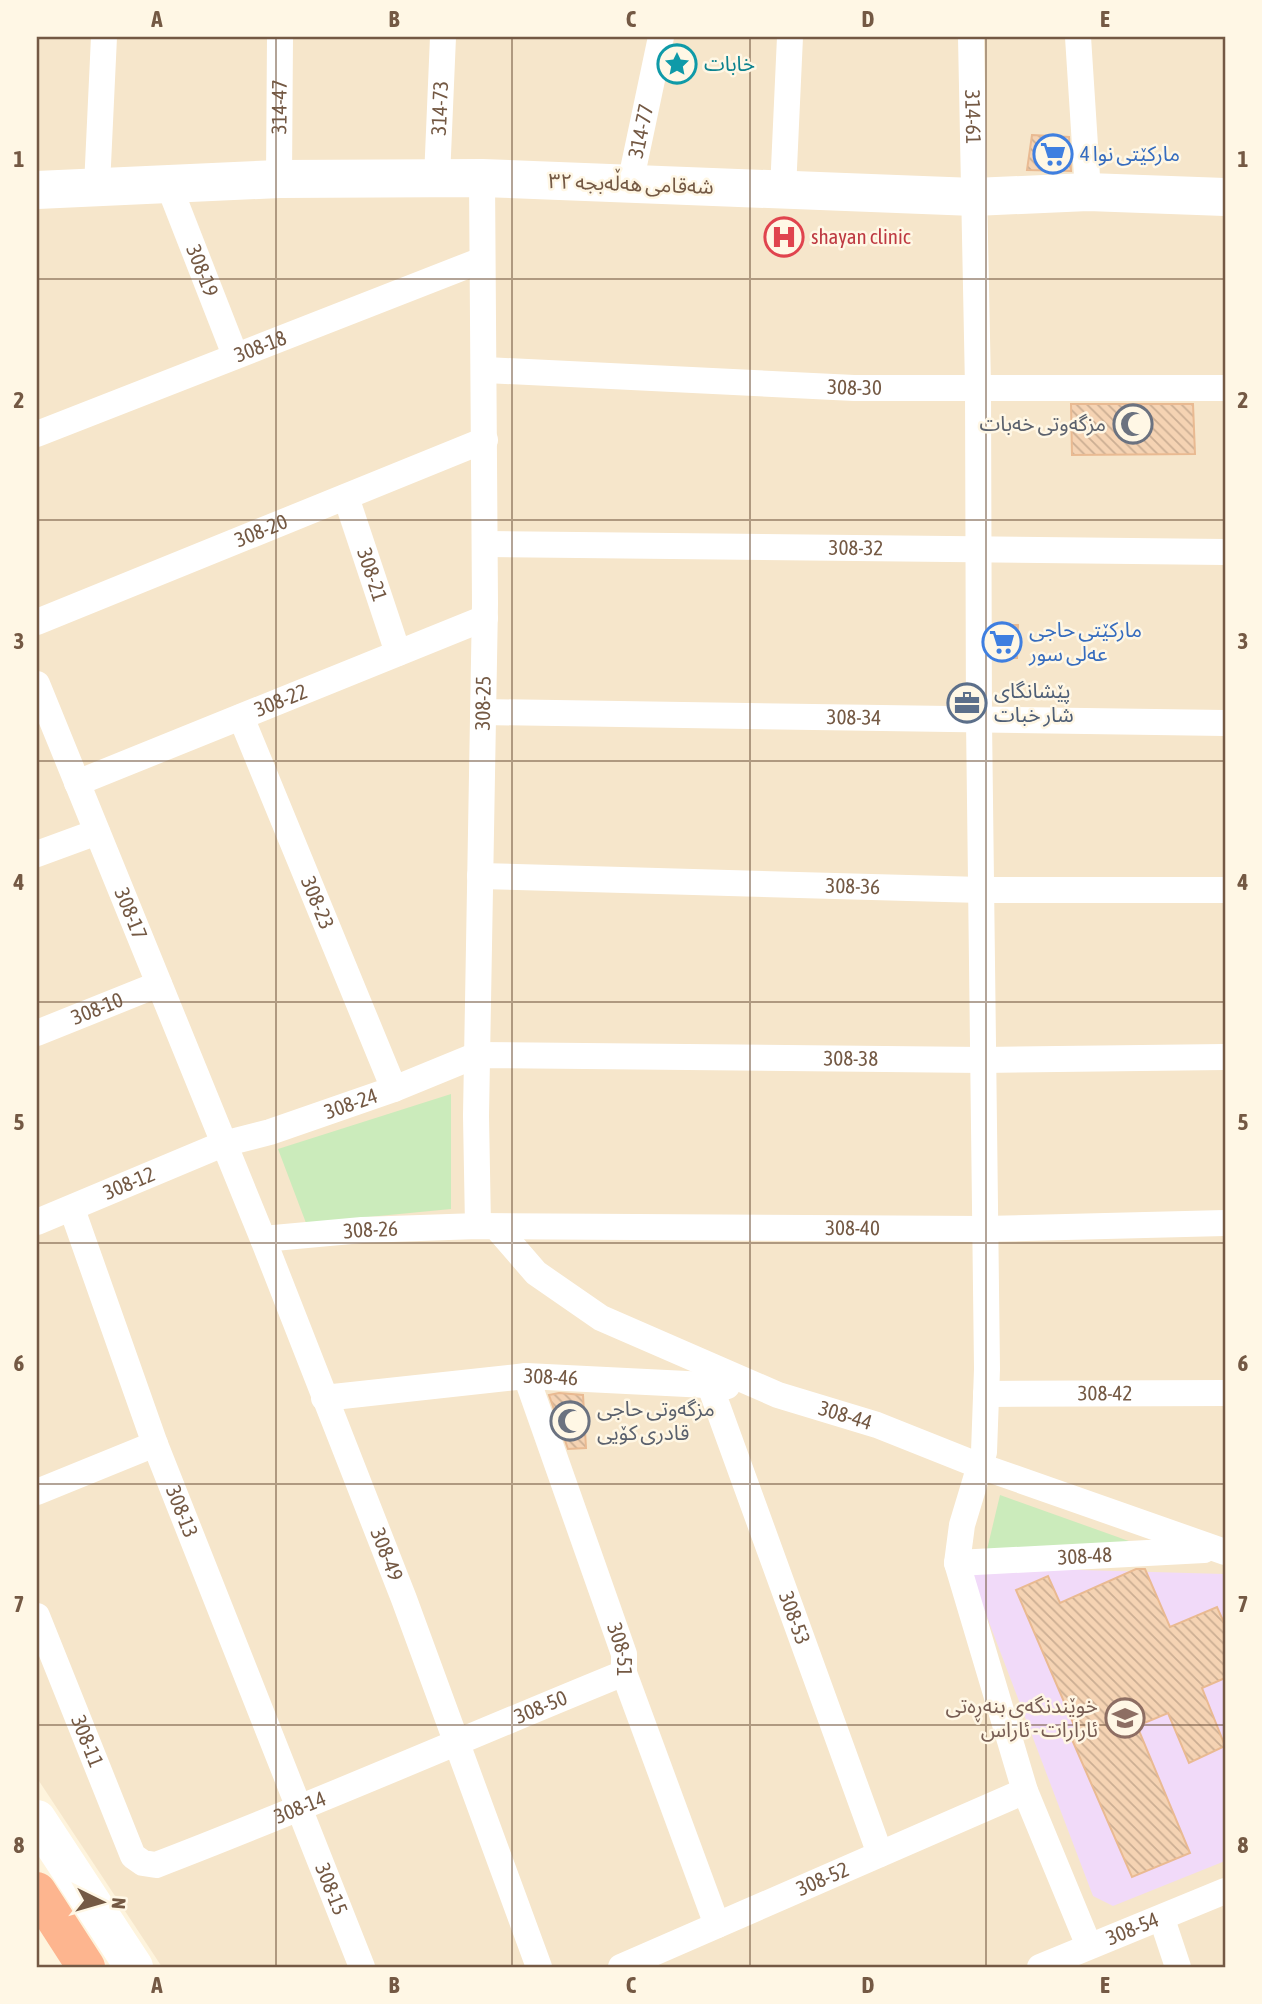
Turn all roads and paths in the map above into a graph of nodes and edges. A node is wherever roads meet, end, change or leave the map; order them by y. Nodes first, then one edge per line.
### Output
1 (104, 37) edge
2 (280, 37) edge
3 (443, 37) edge
4 (662, 37) edge
5 (790, 37) edge
6 (971, 37) edge
7 (1078, 37) edge
8 (279, 178) junction
9 (437, 178) junction
10 (482, 178) junction
11 (630, 184) junction
12 (97, 186) junction
13 (169, 186) junction
14 (37, 190) edge
15 (783, 190) junction
16 (1088, 192) junction
17 (974, 197) junction
18 (1225, 197) edge
19 (482, 260) junction
20 (235, 355) junction
21 (486, 370) junction
22 (978, 387) junction
23 (1225, 388) edge
24 (37, 434) edge
25 (485, 440) junction
26 (346, 497) junction
27 (485, 544) junction
28 (979, 551) junction
29 (1225, 552) edge
30 (485, 618) junction
31 (37, 622) edge
32 (398, 653) junction
33 (37, 684) edge
34 (483, 712) junction
35 (241, 717) junction
36 (979, 720) junction
37 (1225, 723) edge
38 (77, 783) junction
39 (97, 832) junction
40 (37, 854) edge
41 (480, 876) junction
42 (981, 890) junction
43 (1225, 890) edge
44 (159, 984) junction
45 (37, 1033) edge
46 (477, 1055) junction
47 (1225, 1057) edge
48 (983, 1060) junction
49 (394, 1089) junction
50 (223, 1144) junction
51 (72, 1209) junction
52 (37, 1222) edge
53 (1225, 1223) edge
54 (487, 1227) junction
55 (984, 1229) junction
56 (263, 1240) junction
57 (526, 1376) junction
58 (709, 1383) junction
59 (1225, 1393) edge
60 (986, 1394) junction
61 (778, 1395) junction
62 (324, 1398) junction
63 (155, 1444) junction
64 (980, 1466) junction
65 (37, 1492) edge
66 (1219, 1551) edge
67 (957, 1563) junction
68 (37, 1616) edge
69 (624, 1674) junction
70 (457, 1741) junction
71 (1026, 1791) junction
72 (298, 1811) junction
73 (37, 1819) edge
74 (880, 1854) junction
75 (142, 1863) joint
76 (37, 1864) edge
77 (37, 1891) edge
78 (1225, 1891) edge
79 (1162, 1919) junction
80 (58, 1922) junction
81 (717, 1925) junction
82 (1089, 1946) junction
83 (86, 1967) edge
84 (134, 1967) edge
85 (362, 1967) edge
86 (539, 1967) edge
87 (621, 1967) edge
88 (1040, 1967) edge
89 (1178, 1967) edge

1 - 12 street
2 - 8 street, 314-47
3 - 9 street, 314-73
4 - 11 street, 314-77
5 - 15 street
6 - 17 street, 314-61
7 - 16 street
8 - 9 street, شەقامی هەڵەبجە ٣٢
8 - 13 street, شەقامی هەڵەبجە ٣٢
9 - 10 street, شەقامی هەڵەبجە ٣٢
10 - 11 street, شەقامی هەڵەبجە ٣٢
10 - 19 street, 308-25
11 - 15 street, شەقامی هەڵەبجە ٣٢
12 - 13 street, شەقامی هەڵەبجە ٣٢
12 - 14 street, شەقامی هەڵەبجە ٣٢
13 - 20 street, 308-19
15 - 17 street, شەقامی هەڵەبجە ٣٢
16 - 17 street, شەقامی هەڵەبجە ٣٢
16 - 18 street, شەقامی هەڵەبجە ٣٢
17 - 22 street, 314-61
19 - 20 street, 308-18
19 - 21 street, 308-25
20 - 24 street, 308-18
21 - 22 street, 308-30
21 - 25 street, 308-25
22 - 23 street, 308-30
22 - 28 street, 314-61
25 - 26 street, 308-20
25 - 27 street, 308-25
26 - 31 street, 308-20
26 - 32 street, 308-21
27 - 28 street, 308-32
27 - 30 street, 308-25
28 - 29 street, 308-32
28 - 36 street, 314-61
30 - 32 street, 308-22
30 - 34 street, 308-25
32 - 35 street, 308-22
33 - 38 street, 308-17
34 - 36 street, 308-34
34 - 41 street, 308-25
35 - 38 street, 308-22
35 - 49 street, 308-23
36 - 37 street, 308-34
36 - 42 street, 314-61
38 - 39 street, 308-17
39 - 40 street
39 - 44 street, 308-17
41 - 42 street, 308-36
41 - 46 street, 308-25
42 - 43 street, 308-36
42 - 48 street, 314-61
44 - 45 street, 308-10
44 - 50 street, 308-17
46 - 48 street, 308-38
46 - 49 street, 308-24
46 - 54 street, 308-25
47 - 48 street, 308-38
48 - 55 street, 314-61
49 - 50 street, 308-24
50 - 51 street, 308-12
50 - 56 street, 308-49
51 - 52 street, 308-12
51 - 63 street, 308-13
53 - 55 street, 308-40
54 - 55 street, 308-40
54 - 56 street, 308-26
54 - 61 street, 308-44
55 - 60 street, 314-61
56 - 62 street, 308-49
57 - 58 street, 308-46
57 - 62 street, 308-46
57 - 69 street, 308-51
58 - 61 street, 308-46
58 - 74 street, 308-53
59 - 60 street, 308-42
60 - 64 street, 314-61
61 - 64 street, 308-44
62 - 70 street, 308-49
63 - 65 street
63 - 72 street, 308-13
64 - 66 street, 308-44
64 - 67 street, 314-61
66 - 67 street, 308-48
67 - 71 street
68 - 75 street, 308-11
69 - 70 street, 308-50
69 - 81 street, 308-51
70 - 72 street, 308-14
70 - 86 street, 308-49
71 - 74 street, 308-52
71 - 82 street
72 - 75 street, 308-14
72 - 85 street, 308-15
73 - 84 street
74 - 81 street, 308-52
76 - 80 highway
77 - 80 highway
78 - 79 street, 308-54
79 - 82 street, 308-54
79 - 89 street
80 - 83 highway
81 - 87 street, 308-52
82 - 88 street, 308-54

